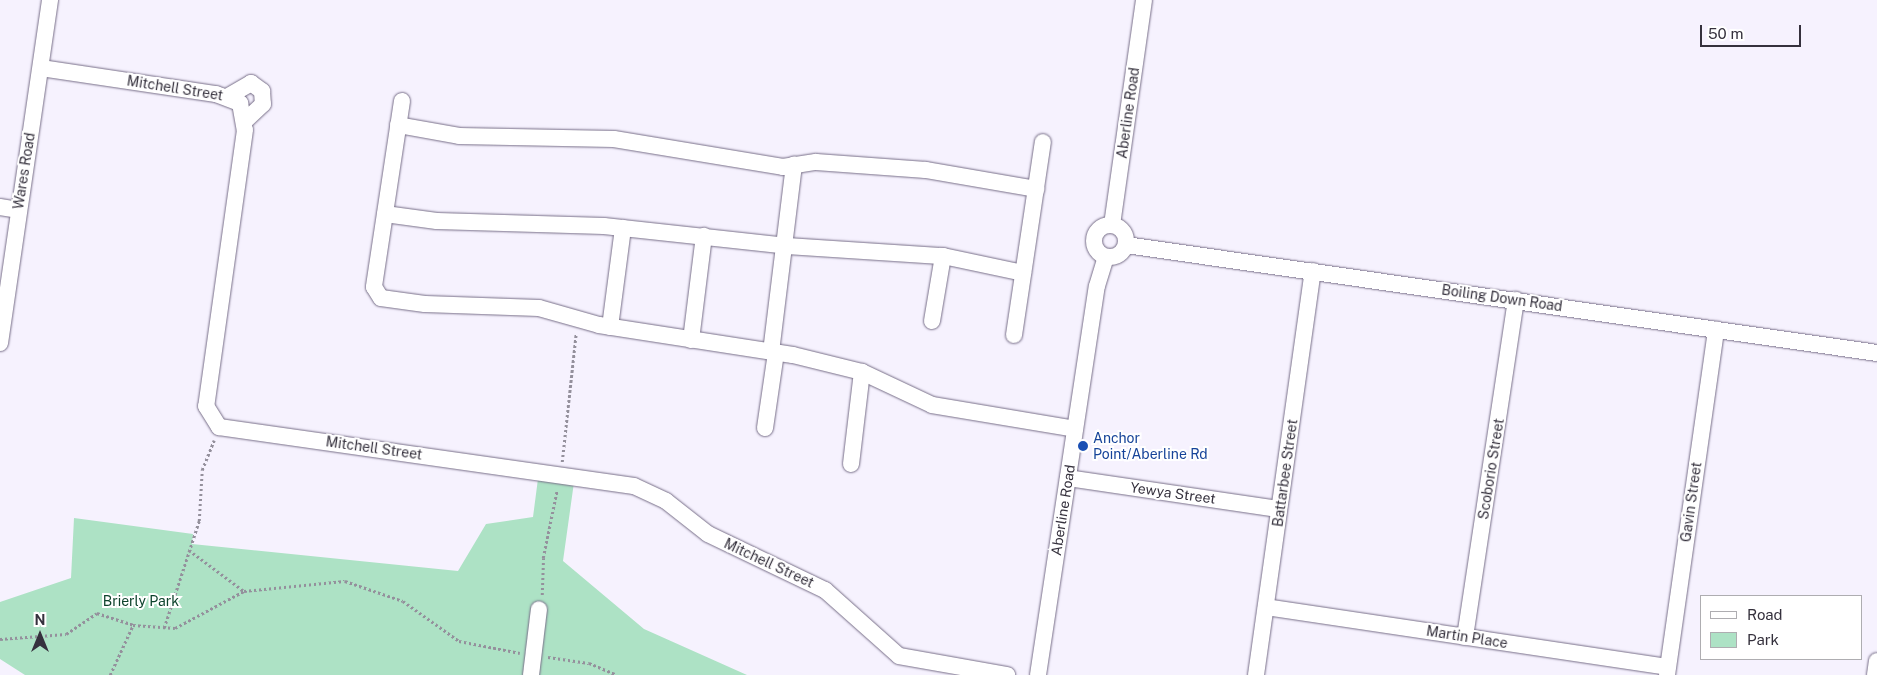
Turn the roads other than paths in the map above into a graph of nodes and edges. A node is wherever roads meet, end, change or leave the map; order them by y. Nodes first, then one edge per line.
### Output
1 (50, 0) edge
2 (1144, 0) edge
3 (41, 68) junction
4 (227, 97) junction
5 (402, 101) dead end
6 (245, 121) junction
7 (398, 125) junction
8 (1043, 142) dead end
9 (794, 164) junction
10 (1036, 189) junction
11 (0, 207) edge
12 (18, 210) junction
13 (385, 214) junction
14 (1112, 226) junction
15 (624, 228) junction
16 (704, 236) junction
17 (1126, 245) junction
18 (787, 246) junction
19 (943, 256) junction
20 (1106, 257) junction
21 (1313, 271) junction
22 (1023, 273) junction
23 (1516, 300) junction
24 (932, 322) dead end
25 (610, 327) junction
26 (1716, 329) junction
27 (1014, 335) dead end
28 (691, 340) junction
29 (0, 343) edge
30 (774, 352) junction
31 (1877, 353) edge
32 (862, 372) junction
33 (765, 428) dead end
34 (1075, 429) junction
35 (851, 464) dead end
36 (1068, 478) junction
37 (1279, 509) junction
38 (1266, 607) junction
39 (540, 609) dead end
40 (1466, 637) junction
41 (1877, 661) edge
42 (1667, 671) edge
43 (531, 675) edge
44 (1007, 675) edge
45 (1038, 675) edge
46 (1256, 675) edge
47 (1875, 675) edge

1 - 3 street, Wares Road
2 - 14 street, Aberline Road
3 - 4 street, Mitchell Street
3 - 12 street, Wares Road
4 - 6 street, Mitchell Street
4 - 6 street
5 - 7 street
6 - 44 street, Mitchell Street
7 - 9 street
7 - 13 street
8 - 10 street
9 - 10 street
9 - 18 street
10 - 22 street
11 - 12 street
12 - 29 street, Wares Road
13 - 15 street
13 - 25 street
14 - 17 street
14 - 20 street
15 - 16 street
15 - 25 street
16 - 18 street
16 - 28 street
17 - 20 street
17 - 21 street, Boiling Down Road
18 - 19 street
18 - 30 street
19 - 22 street
19 - 24 street
20 - 34 street, Aberline Road
21 - 23 street, Boiling Down Road
21 - 37 street, Battarbee Street
22 - 27 street
23 - 26 street, Boiling Down Road
23 - 40 street, Scoborio Street
25 - 28 street
26 - 31 street, Boiling Down Road
26 - 42 street, Gavin Street
28 - 30 street
30 - 32 street
30 - 33 street
32 - 34 street
32 - 35 street
34 - 36 street, Aberline Road
36 - 37 street, Yewya Street
36 - 45 street, Aberline Road
37 - 38 street, Battarbee Street
38 - 40 street, Martin Place
38 - 46 street, Battarbee Street
39 - 43 street
40 - 42 street, Martin Place
41 - 47 street

